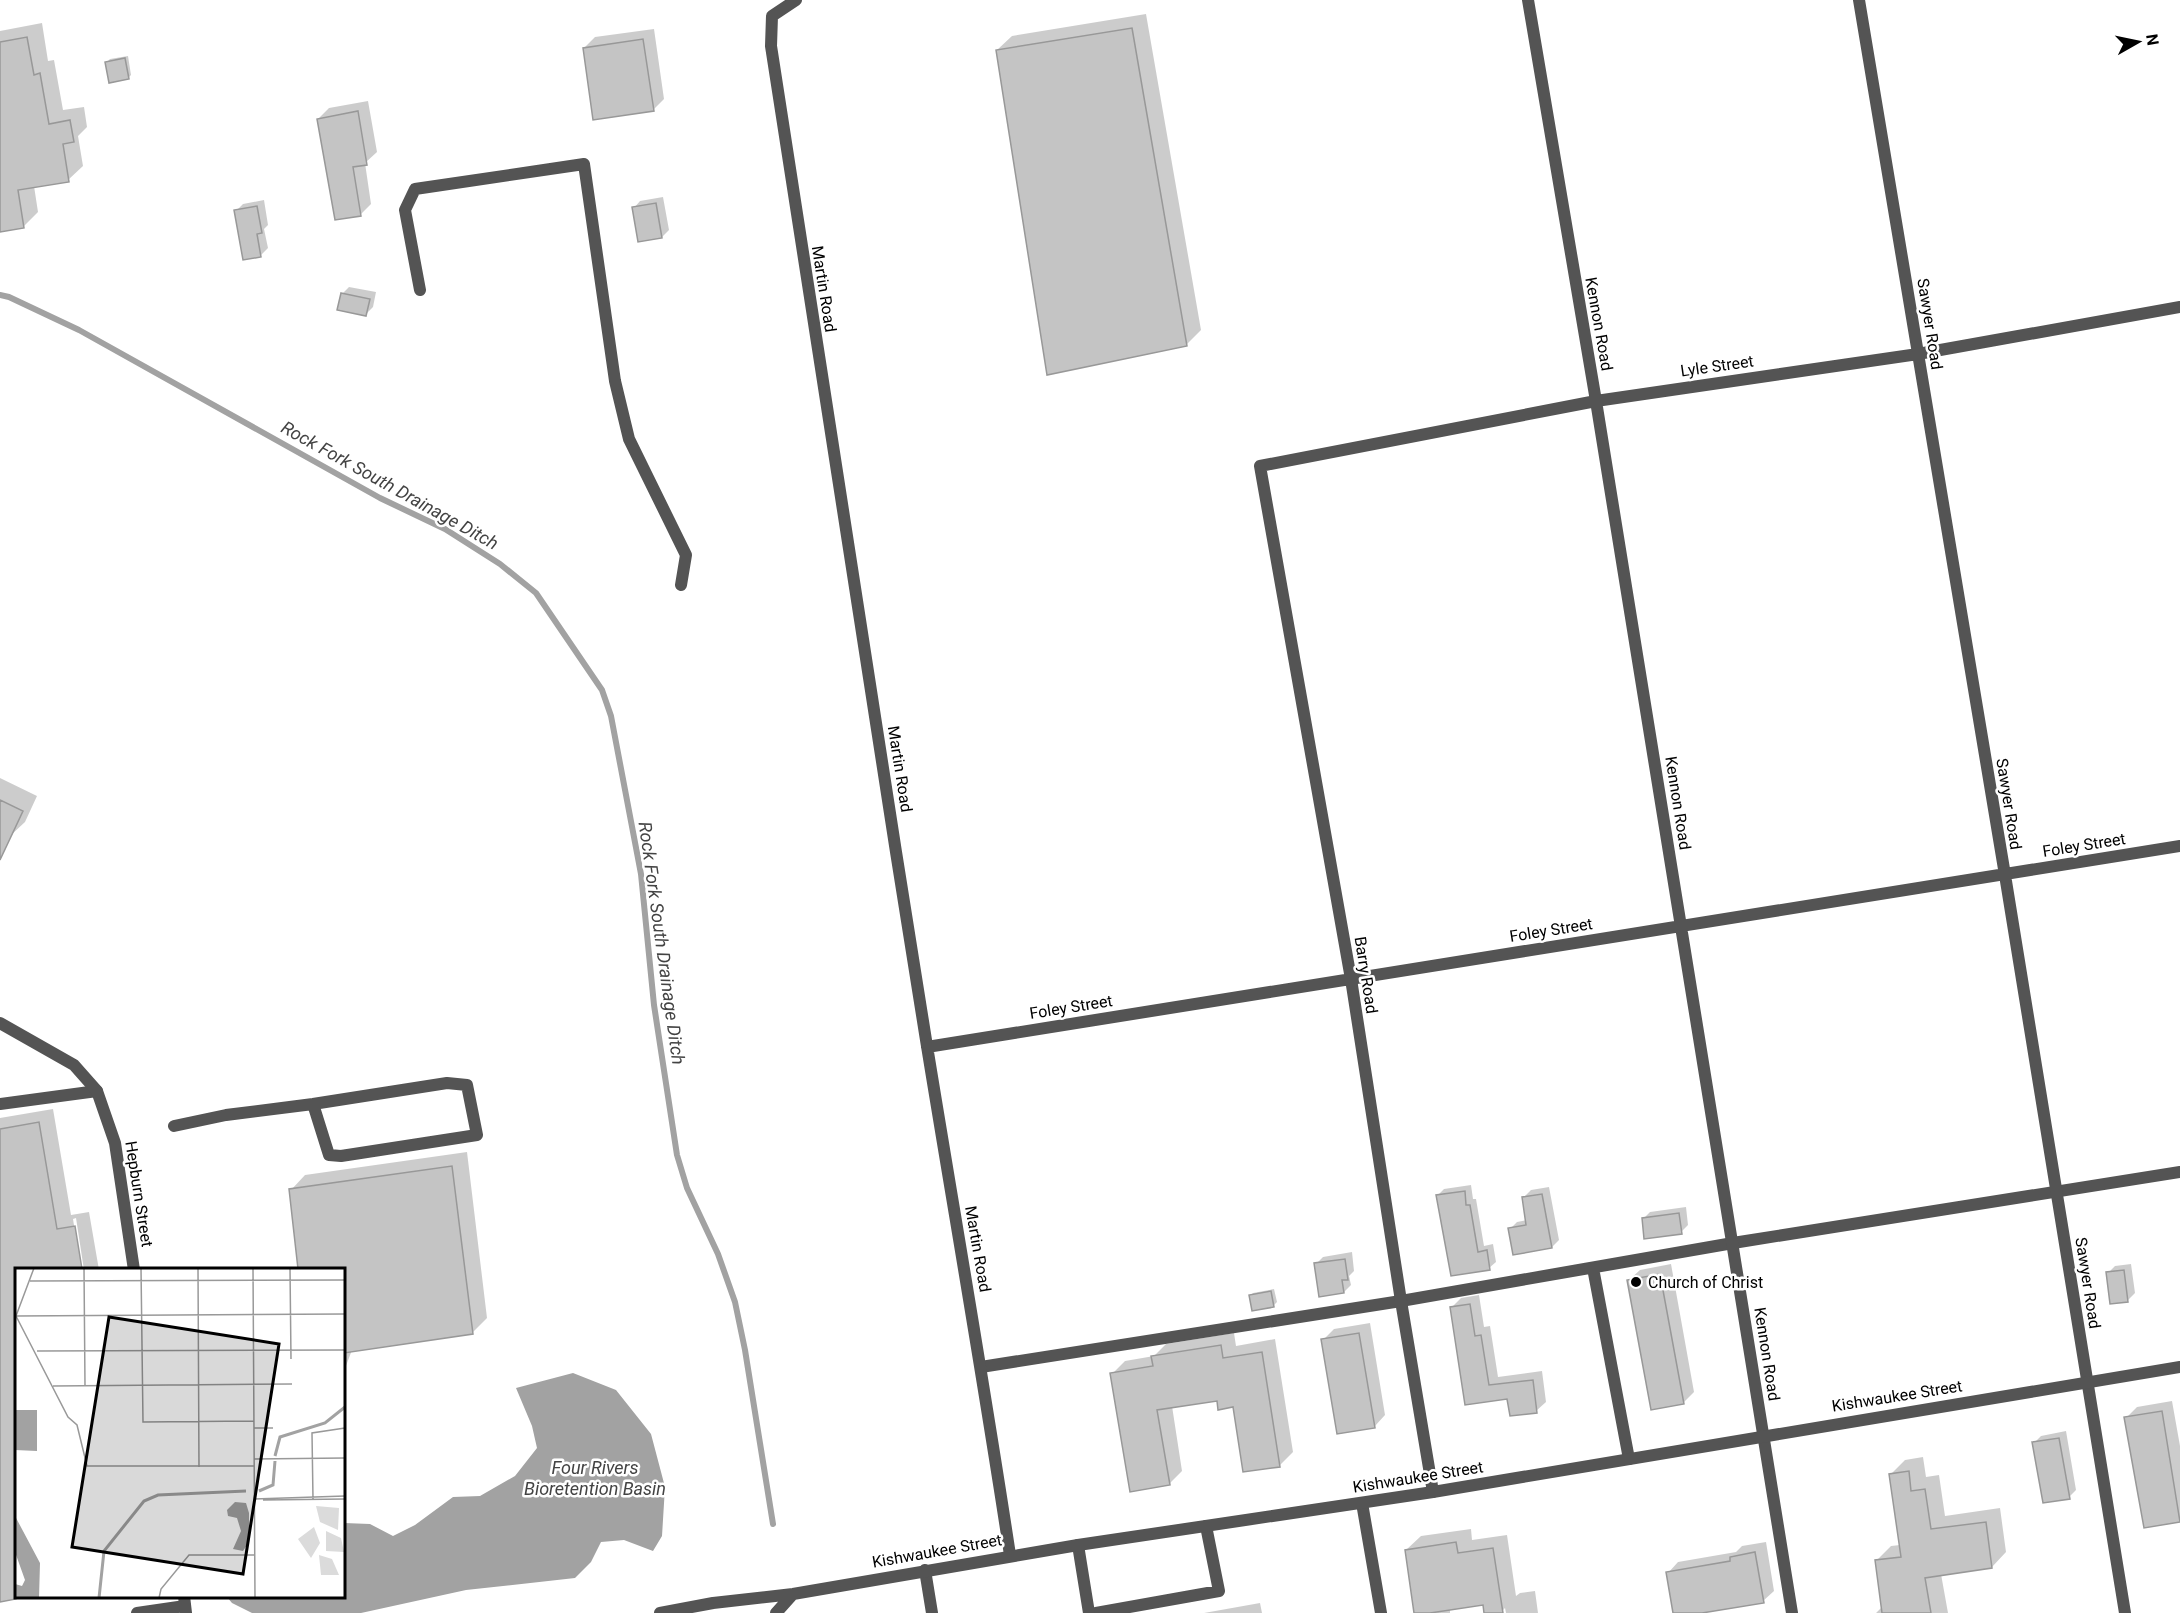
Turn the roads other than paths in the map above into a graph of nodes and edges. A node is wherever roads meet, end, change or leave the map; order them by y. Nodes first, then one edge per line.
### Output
1 (796, 0) edge
2 (1528, 0) edge
3 (1858, 0) edge
4 (420, 290) dead end
5 (2180, 307) edge
6 (1918, 354) junction
7 (1596, 401) junction
8 (1260, 466) joint
9 (681, 585) dead end
10 (2180, 846) edge
11 (2004, 875) junction
12 (1682, 925) junction
13 (1350, 979) junction
14 (0, 1023) edge
15 (927, 1047) junction
16 (97, 1091) junction
17 (0, 1104) edge
18 (313, 1104) junction
19 (174, 1126) dead end
20 (2180, 1172) edge
21 (2056, 1192) junction
22 (1733, 1243) junction
23 (134, 1268) edge
24 (1593, 1268) junction
25 (1401, 1301) junction
26 (981, 1367) junction
27 (2180, 1367) edge
28 (2087, 1382) junction
29 (1763, 1436) junction
30 (1629, 1459) junction
31 (1433, 1492) junction
32 (1362, 1503) junction
33 (1206, 1526) junction
34 (1078, 1545) junction
35 (1010, 1555) junction
36 (926, 1570) junction
37 (793, 1594) junction
38 (185, 1605) edge
39 (714, 1610) edge
40 (137, 1613) edge
41 (660, 1613) edge
42 (776, 1613) edge
43 (932, 1613) edge
44 (1089, 1613) edge
45 (1096, 1613) edge
46 (1381, 1613) edge
47 (1792, 1613) edge
48 (2125, 1613) edge

1 - 15 street, Martin Road
2 - 7 street, Kennon Road
3 - 6 street, Sawyer Road
4 - 9 street
5 - 6 street, Lyle Street
6 - 7 street, Lyle Street
6 - 11 street, Sawyer Road
7 - 8 street, Lyle Street
7 - 12 street, Kennon Road
8 - 13 street, Barry Road
10 - 11 street, Foley Street
11 - 12 street, Foley Street
11 - 21 street, Sawyer Road
12 - 13 street, Foley Street
12 - 22 street, Kennon Road
13 - 15 street, Foley Street
13 - 25 street, Barry Road
14 - 16 street
15 - 26 street, Martin Road
16 - 17 street
16 - 23 street, Hepburn Street
18 - 18 street
18 - 19 street
20 - 21 street
21 - 22 street
21 - 28 street, Sawyer Road
22 - 24 street
22 - 29 street, Kennon Road
24 - 25 street
24 - 30 street
25 - 26 street
25 - 31 street, Barry Road
26 - 35 street, Martin Road
27 - 28 street, Kishwaukee Street
28 - 29 street, Kishwaukee Street
28 - 48 street, Sawyer Road
29 - 30 street, Kishwaukee Street
29 - 47 street, Kennon Road
30 - 31 street, Kishwaukee Street
31 - 32 street, Kishwaukee Street
32 - 33 street, Kishwaukee Street
32 - 46 street
33 - 34 street, Kishwaukee Street
33 - 45 street
34 - 35 street, Kishwaukee Street
34 - 44 street
35 - 36 street, Kishwaukee Street
36 - 37 street, Kishwaukee Street
36 - 43 street
37 - 39 street, Kishwaukee Street
37 - 42 street
38 - 40 street
39 - 41 street, Kishwaukee Street

